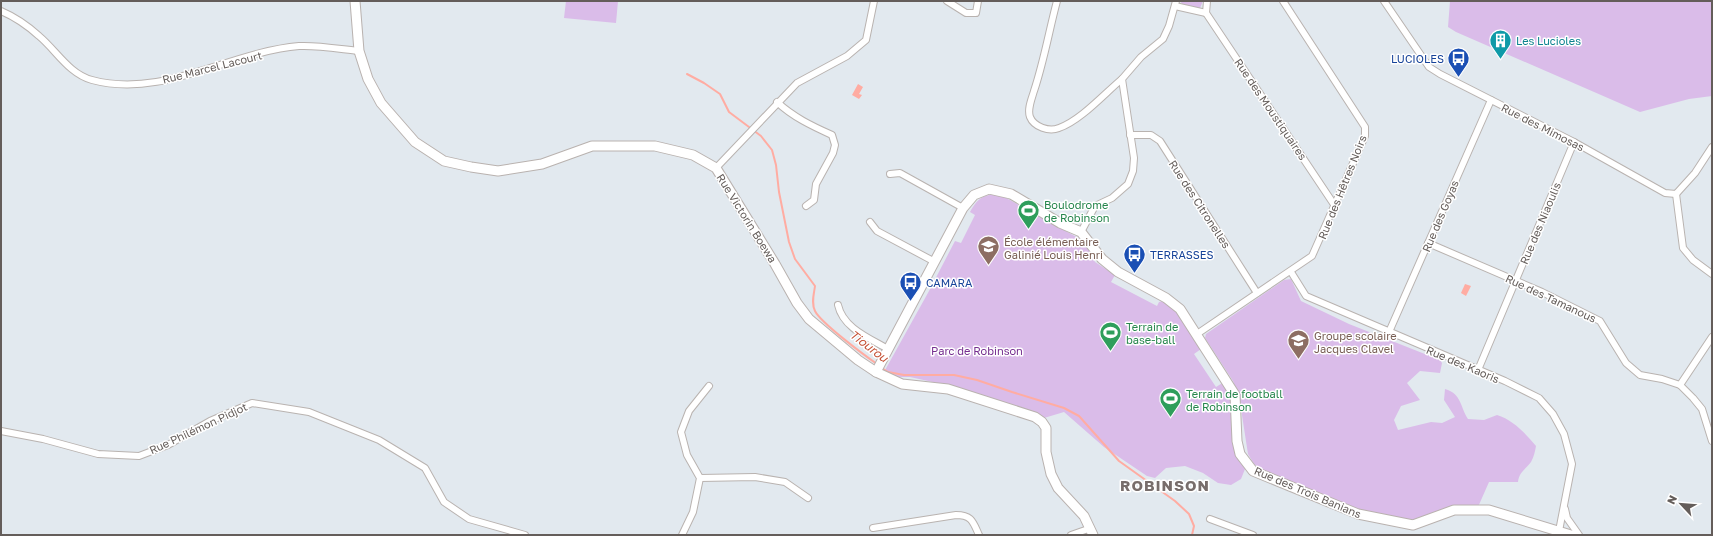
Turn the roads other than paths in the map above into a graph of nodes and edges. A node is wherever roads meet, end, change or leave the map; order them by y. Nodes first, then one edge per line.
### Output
1 (355, 1) edge
2 (874, 1) edge
3 (947, 1) edge
4 (978, 1) edge
5 (1057, 1) edge
6 (1207, 1) edge
7 (1282, 1) edge
8 (1384, 1) edge
9 (1176, 3) edge
10 (1, 11) edge
11 (1206, 13) junction
12 (359, 51) junction
13 (1122, 79) junction
14 (1491, 100) junction
15 (777, 102) junction
16 (1130, 135) junction
17 (1574, 142) junction
18 (1712, 147) edge
19 (716, 168) junction
20 (890, 174) dead end
21 (1676, 194) junction
22 (806, 206) dead end
23 (1335, 206) junction
24 (963, 208) junction
25 (870, 222) dead end
26 (1081, 232) junction
27 (1428, 243) junction
28 (935, 262) junction
29 (1290, 272) junction
30 (1712, 274) edge
31 (1516, 280) junction
32 (1257, 294) junction
33 (838, 305) dead end
34 (1390, 332) junction
35 (1197, 334) junction
36 (1712, 337) edge
37 (888, 350) junction
38 (879, 368) junction
39 (1478, 370) junction
40 (1680, 385) junction
41 (709, 386) dead end
42 (1, 431) edge
43 (1712, 441) edge
44 (700, 478) junction
45 (808, 498) dead end
46 (1564, 505) junction
47 (1210, 519) dead end
48 (873, 528) dead end
49 (1092, 532) edge
50 (1559, 532) junction
51 (525, 535) edge
52 (682, 535) edge
53 (979, 535) edge
54 (1071, 535) edge
55 (1253, 535) edge
56 (1571, 535) edge
57 (1579, 535) edge

1 - 12 street, Rue Victorin Boewa
2 - 15 street
3 - 4 street
5 - 13 street
6 - 11 street
7 - 23 street, Rue des Hêtres Noirs
8 - 14 street, Rue des Mimosas
9 - 11 street
9 - 13 street
10 - 12 street, Rue Marcel Lacourt
11 - 23 street, Rue des Moustiquaires
12 - 19 street, Rue Victorin Boewa
13 - 16 street
14 - 17 street, Rue des Mimosas
14 - 27 street, Rue des Goyas
15 - 19 street
15 - 22 street
16 - 26 street
16 - 32 street, Rue des Citronelles
17 - 21 street, Rue des Mimosas
17 - 31 street, Rue des Niaoulis
18 - 21 street
19 - 38 street, Rue Victorin Boewa
20 - 24 street
21 - 30 street
23 - 29 street, Rue des Hêtres Noirs
24 - 26 street, Rue des Trois Banians
24 - 28 street, Rue des Trois Banians
25 - 28 street
26 - 35 street, Rue des Trois Banians
27 - 31 street, Rue des Tamanous
27 - 34 street, Rue des Goyas
28 - 37 street, Rue des Trois Banians
29 - 32 street, Rue des Hêtres Noirs
29 - 34 street, Rue des Kaoris
31 - 39 street, Rue des Niaoulis
31 - 40 street, Rue des Tamanous
32 - 35 street, Rue des Hêtres Noirs
33 - 37 street
34 - 39 street, Rue des Kaoris
35 - 50 street, Rue des Trois Banians
36 - 40 street
37 - 38 street, Rue des Trois Banians
38 - 49 street, Rue Victorin Boewa
39 - 46 street, Rue des Kaoris
40 - 43 street, Rue des Tamanous
41 - 44 street
42 - 51 street, Rue Philémon Pidjot
44 - 45 street
44 - 52 street
46 - 50 street, Rue des Kaoris
46 - 57 street
47 - 55 street
48 - 53 street
49 - 54 street
50 - 56 street, Rue des Trois Banians

